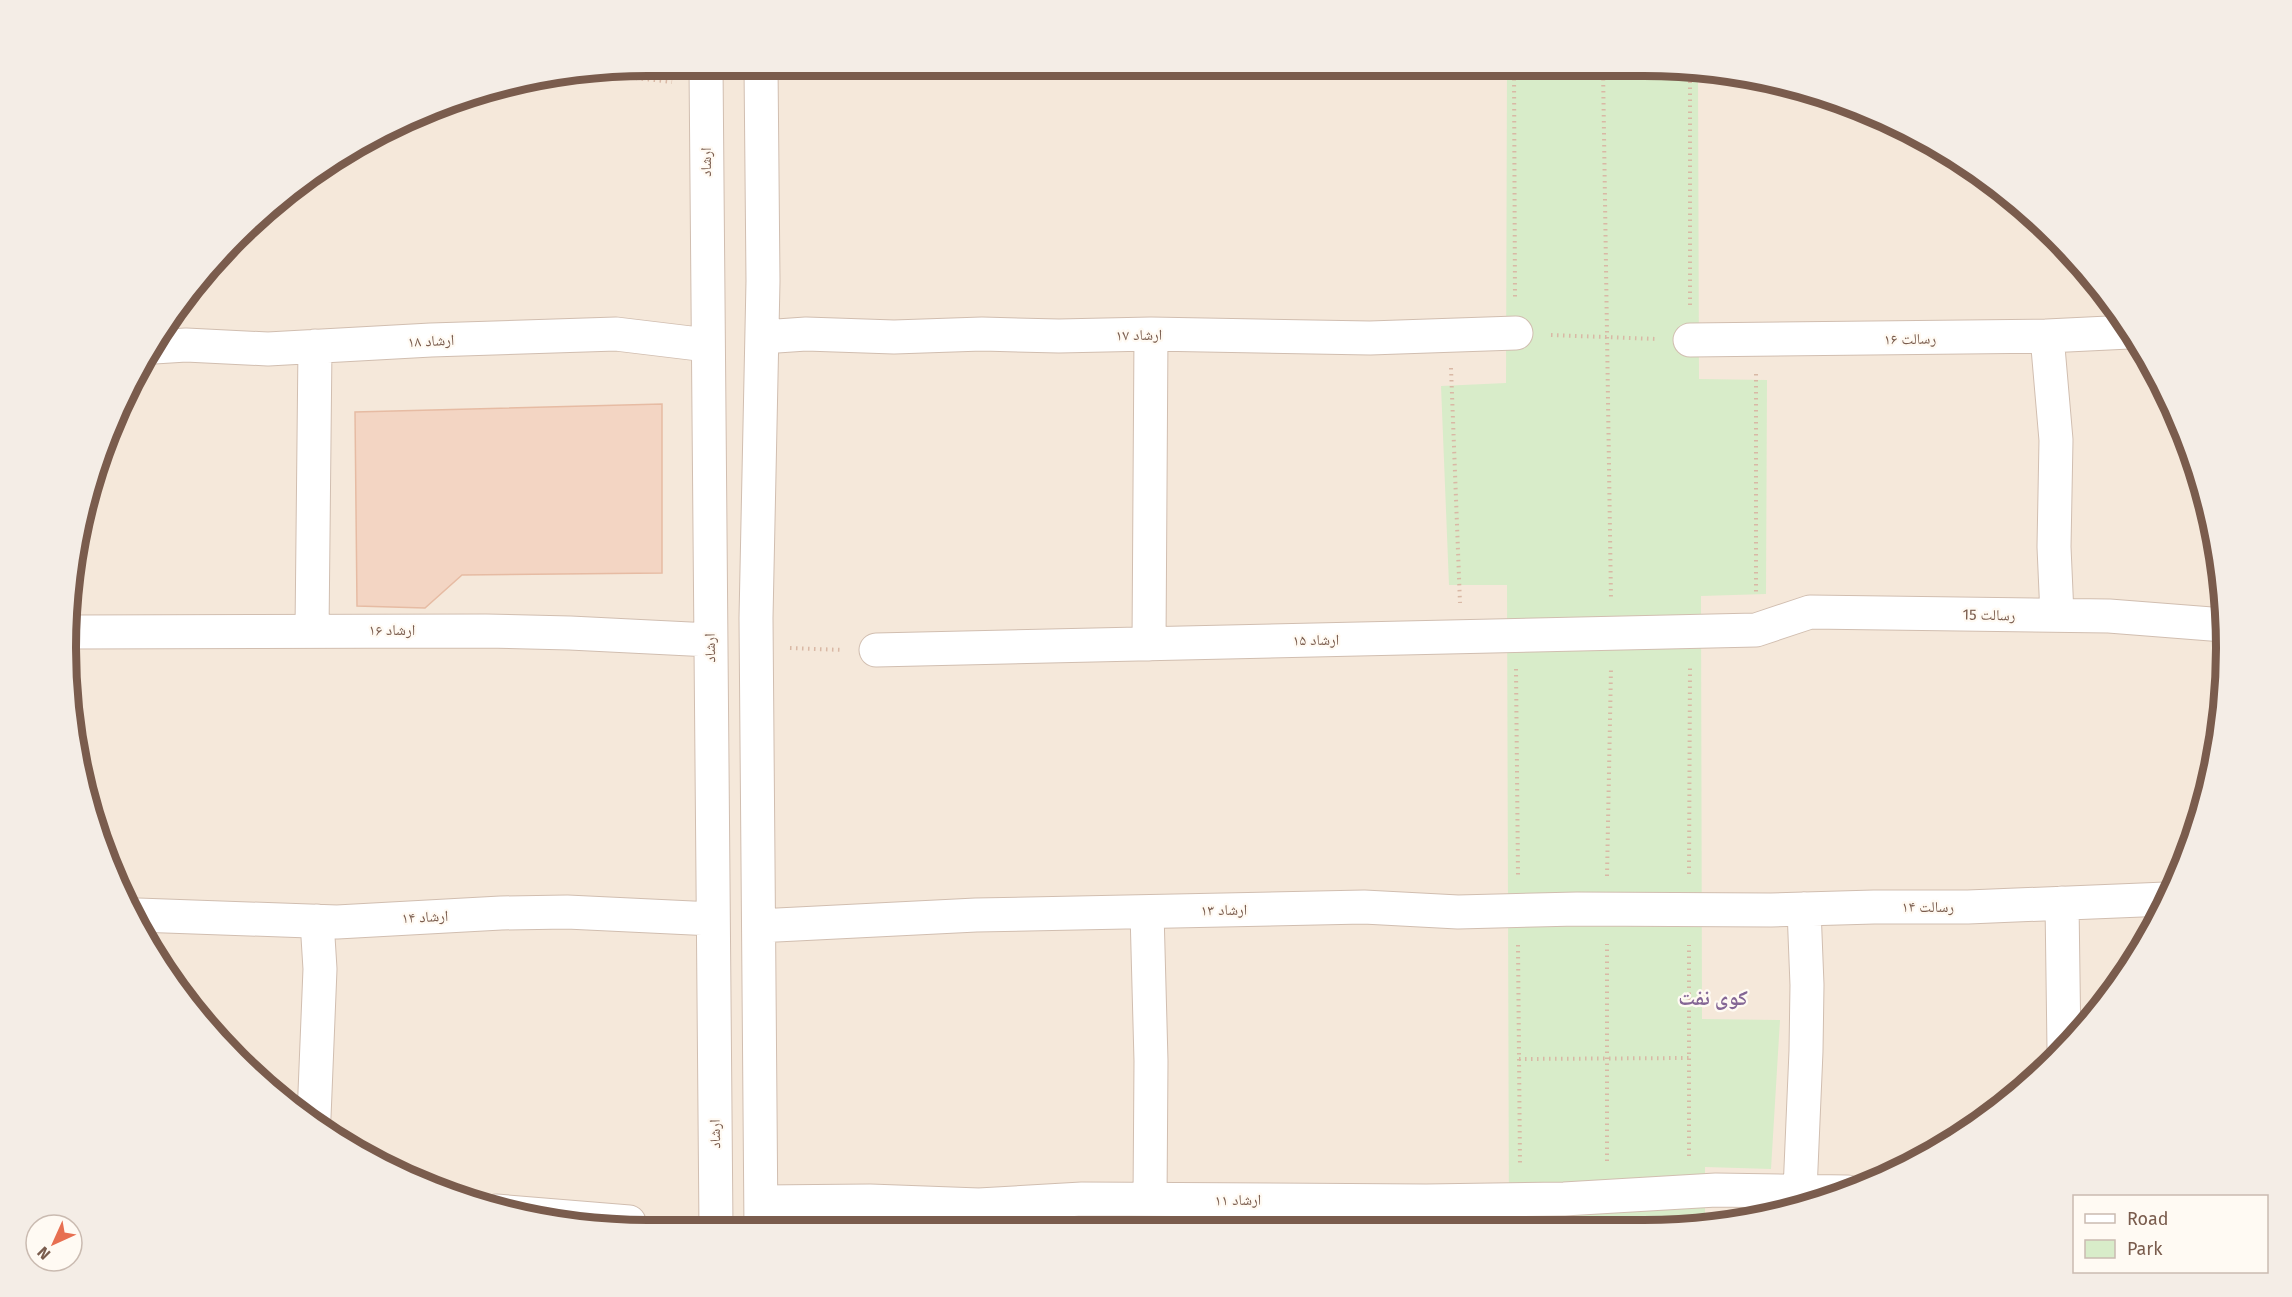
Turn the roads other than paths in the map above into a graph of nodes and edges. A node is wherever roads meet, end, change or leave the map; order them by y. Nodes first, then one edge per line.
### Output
1 (706, 76) edge
2 (761, 76) edge
3 (2120, 332) edge
4 (1516, 333) road end
5 (1151, 334) junction
6 (2047, 336) junction
7 (762, 337) junction
8 (1690, 340) road end
9 (707, 345) junction
10 (163, 346) edge
11 (315, 346) junction
12 (709, 497) junction
13 (759, 497) junction
14 (2057, 615) junction
15 (2215, 624) edge
16 (1756, 630) joint
17 (312, 631) junction
18 (77, 632) edge
19 (710, 640) junction
20 (1149, 644) junction
21 (876, 651) road end
22 (2158, 899) edge
23 (2062, 903) junction
24 (1803, 909) junction
25 (1689, 910) joint
26 (1147, 912) junction
27 (143, 915) edge
28 (713, 919) junction
29 (317, 921) junction
30 (759, 926) junction
31 (2064, 1037) edge
32 (714, 1057) junction
33 (760, 1057) junction
34 (314, 1112) edge
35 (1800, 1191) junction
36 (1822, 1191) edge
37 (1150, 1200) junction
38 (761, 1216) edge
39 (716, 1220) edge

1 - 9 street, ارشاد
2 - 7 street
3 - 6 street, رسالت ۱۶
4 - 5 street, ارشاد ۱۷
5 - 7 street, ارشاد ۱۷
5 - 20 street
6 - 8 street, رسالت ۱۶
6 - 14 street
7 - 13 street
9 - 11 street, ارشاد ۱۸
9 - 12 street, ارشاد
10 - 11 street, ارشاد ۱۸
11 - 17 street
12 - 13 street
12 - 19 street, ارشاد
13 - 30 street
14 - 15 street, رسالت 15
14 - 16 street, رسالت 15
16 - 20 street, ارشاد ۱۵
17 - 18 street, ارشاد ۱۶
17 - 19 street, ارشاد ۱۶
19 - 28 street, ارشاد
20 - 21 street, ارشاد ۱۵
22 - 23 street, رسالت ۱۴
23 - 24 street, رسالت ۱۴
23 - 31 street
24 - 25 street, رسالت ۱۴
24 - 35 street
25 - 26 street, ارشاد ۱۳
26 - 30 street, ارشاد ۱۳
26 - 37 street
27 - 29 street, ارشاد ۱۴
28 - 29 street, ارشاد ۱۴
28 - 32 street, ارشاد
29 - 34 street
30 - 33 street
32 - 33 street
32 - 39 street, ارشاد
33 - 38 street
35 - 36 street, ارشاد ۱۱
35 - 37 street, ارشاد ۱۱
37 - 38 street, ارشاد ۱۱

